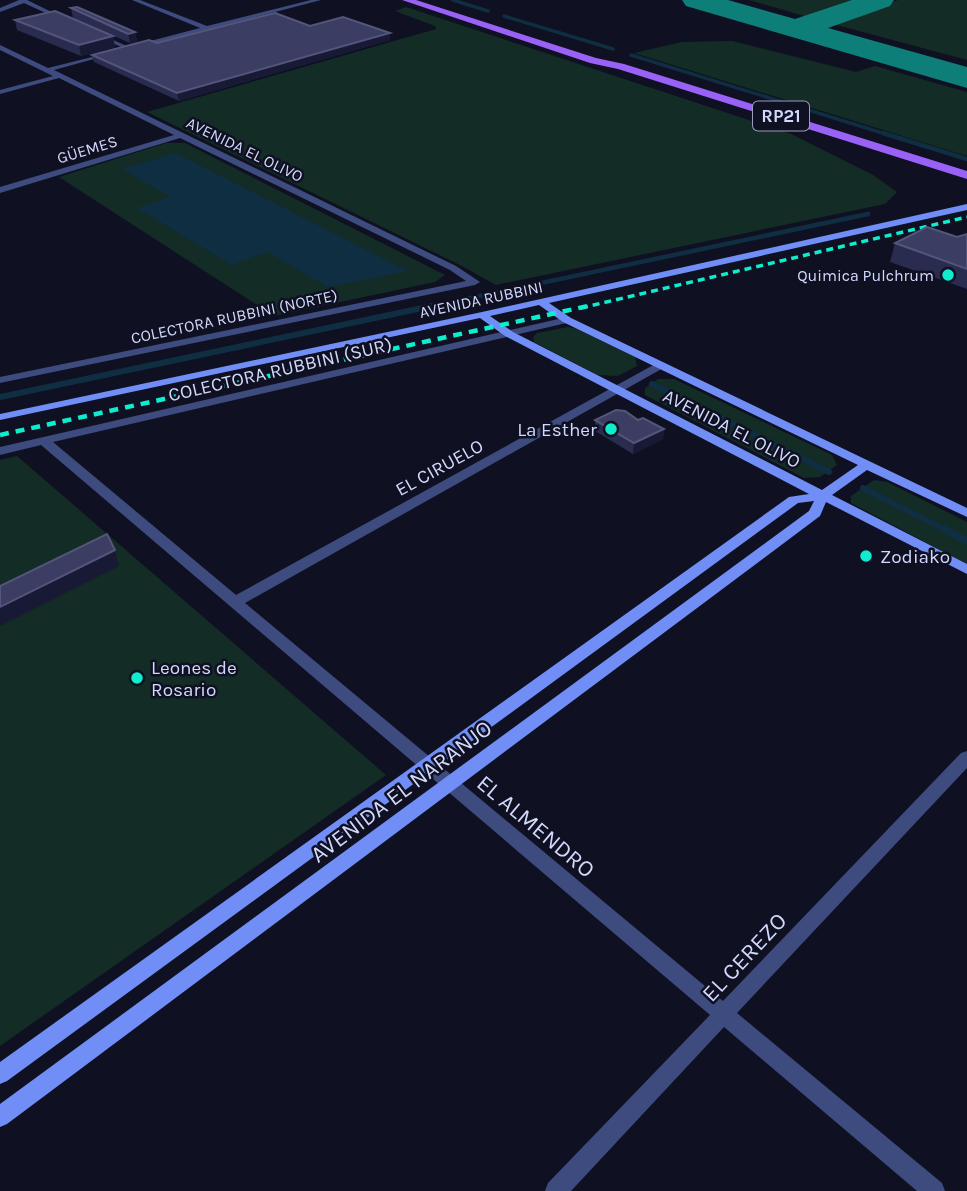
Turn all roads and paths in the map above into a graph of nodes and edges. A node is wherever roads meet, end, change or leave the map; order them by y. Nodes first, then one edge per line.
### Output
1 (135, 0) edge
2 (318, 0) edge
3 (407, 0) edge
4 (23, 1) edge
5 (0, 10) edge
6 (74, 24) edge
7 (206, 28) junction
8 (87, 29) edge
9 (0, 47) edge
10 (128, 48) junction
11 (594, 61) junction
12 (47, 70) junction
13 (60, 76) junction
14 (0, 92) edge
15 (181, 135) junction
16 (967, 175) edge
17 (967, 185) edge
18 (0, 190) edge
19 (967, 207) edge
20 (475, 282) joint
21 (541, 302) junction
22 (482, 315) junction
23 (567, 320) junction
24 (509, 334) junction
25 (661, 365) junction
26 (0, 380) edge
27 (617, 390) junction
28 (0, 417) edge
29 (44, 441) junction
30 (0, 450) edge
31 (866, 465) junction
32 (822, 496) junction
33 (967, 513) edge
34 (967, 570) edge
35 (235, 602) junction
36 (967, 757) edge
37 (428, 764) junction
38 (450, 783) junction
39 (724, 1014) junction
40 (0, 1074) edge
41 (0, 1117) edge
42 (555, 1191) edge
43 (934, 1191) edge

1 - 7 street
2 - 7 street
3 - 11 main road, RP21
4 - 5 street
4 - 6 street
7 - 10 street
8 - 10 street
9 - 12 street, AVENIDA EL OLIVO
10 - 12 street
11 - 16 main road, RP21
11 - 17 main road, RP21
12 - 13 street, AVENIDA EL OLIVO
13 - 14 street
13 - 15 street, AVENIDA EL OLIVO
15 - 18 street, GÜEMES
15 - 20 street, AVENIDA EL OLIVO
19 - 21 street, AVENIDA RUBBINI
20 - 26 street, COLECTORA RUBBINI (NORTE)
21 - 22 street, AVENIDA RUBBINI
21 - 23 street, AVENIDA EL OLIVO
22 - 24 street, AVENIDA EL OLIVO
22 - 28 street, AVENIDA RUBBINI
23 - 24 street, COLECTORA RUBBINI (SUR)
23 - 25 street, AVENIDA EL OLIVO
24 - 27 street, AVENIDA EL OLIVO
24 - 29 street, COLECTORA RUBBINI (SUR)
25 - 27 street, EL CIRUELO
25 - 31 street, AVENIDA EL OLIVO
27 - 32 street, AVENIDA EL OLIVO
27 - 35 street, EL CIRUELO
29 - 30 street, COLECTORA RUBBINI (SUR)
29 - 35 street, EL ALMENDRO
31 - 32 street, AVENIDA EL NARANJO
31 - 33 street, AVENIDA EL OLIVO
32 - 34 street, AVENIDA EL OLIVO
32 - 37 street, AVENIDA EL NARANJO
32 - 38 street, AVENIDA EL NARANJO
35 - 37 street, EL ALMENDRO
36 - 39 street, EL CEREZO
37 - 38 street, EL ALMENDRO
37 - 40 street, AVENIDA EL NARANJO
38 - 39 street, EL ALMENDRO
38 - 41 street, AVENIDA EL NARANJO
39 - 42 street, EL CEREZO
39 - 43 street, EL ALMENDRO

